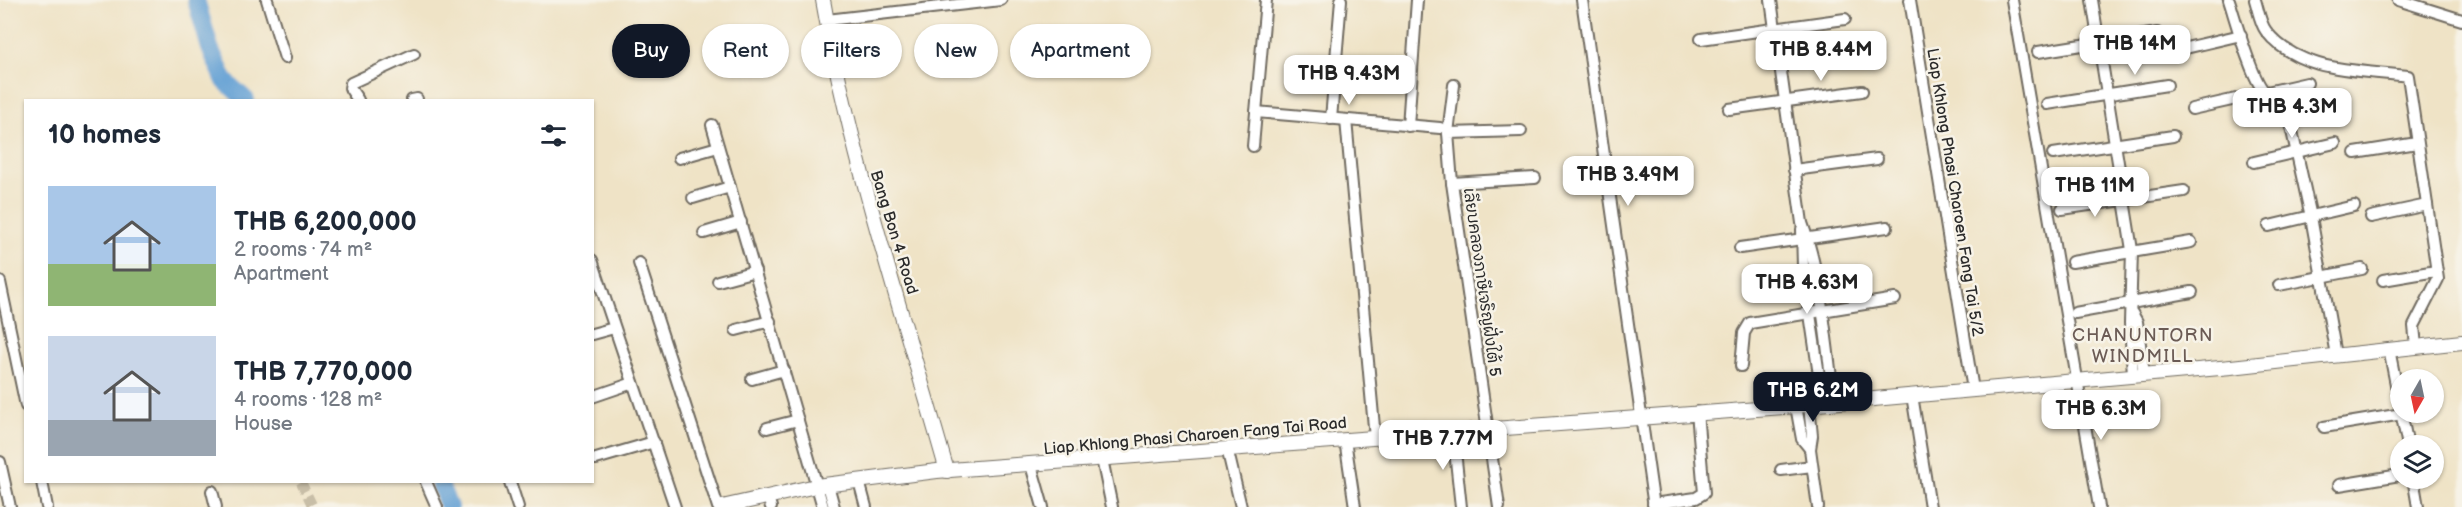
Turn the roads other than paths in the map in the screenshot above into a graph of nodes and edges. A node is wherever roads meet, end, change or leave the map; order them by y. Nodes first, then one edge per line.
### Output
1 (267, 0) edge
2 (823, 0) edge
3 (1001, 0) edge
4 (1266, 0) edge
5 (1341, 0) edge
6 (1417, 0) edge
7 (1582, 0) edge
8 (1771, 0) edge
9 (1910, 0) edge
10 (2012, 0) edge
11 (2092, 0) edge
12 (2229, 0) edge
13 (2255, 0) edge
14 (2398, 0) edge
15 (1845, 19) dead end
16 (827, 20) junction
17 (2462, 20) edge
18 (1775, 29) junction
19 (2157, 33) dead end
20 (2241, 35) junction
21 (1701, 39) dead end
22 (2098, 40) junction
23 (2173, 51) dead end
24 (2038, 52) dead end
25 (414, 54) dead end
26 (285, 58) dead end
27 (2307, 83) dead end
28 (1454, 85) dead end
29 (2167, 85) dead end
30 (1862, 91) dead end
31 (2264, 92) junction
32 (2107, 95) junction
33 (357, 99) edge
34 (1784, 101) junction
35 (2047, 104) dead end
36 (1729, 109) dead end
37 (2192, 109) dead end
38 (1256, 112) junction
39 (1331, 119) junction
40 (1346, 120) junction
41 (712, 125) dead end
42 (1408, 126) junction
43 (1444, 131) junction
44 (1521, 131) dead end
45 (2174, 136) dead end
46 (2335, 143) dead end
47 (2417, 143) junction
48 (2115, 145) junction
49 (1253, 146) dead end
50 (718, 147) junction
51 (2296, 152) junction
52 (2355, 153) dead end
53 (2053, 154) dead end
54 (679, 158) dead end
55 (1877, 159) dead end
56 (2254, 162) dead end
57 (1794, 170) junction
58 (1535, 178) dead end
59 (1452, 183) junction
60 (730, 187) junction
61 (2184, 191) dead end
62 (693, 198) dead end
63 (2124, 199) junction
64 (2354, 206) dead end
65 (2427, 206) junction
66 (2062, 209) dead end
67 (2311, 217) junction
68 (2371, 218) dead end
69 (741, 222) junction
70 (2269, 226) dead end
71 (1887, 227) dead end
72 (704, 233) dead end
73 (1804, 240) junction
74 (2191, 242) dead end
75 (1740, 248) dead end
76 (2133, 250) junction
77 (2072, 262) dead end
78 (639, 263) dead end
79 (594, 266) edge
80 (2362, 269) dead end
81 (755, 271) junction
82 (2436, 271) junction
83 (2321, 277) junction
84 (2383, 279) dead end
85 (718, 281) dead end
86 (0, 282) edge
87 (2279, 285) dead end
88 (2192, 292) dead end
89 (1896, 299) dead end
90 (2132, 307) junction
91 (1816, 312) junction
92 (2074, 313) dead end
93 (770, 321) junction
94 (615, 328) junction
95 (736, 330) dead end
96 (594, 333) edge
97 (2461, 345) edge
98 (2416, 346) junction
99 (2389, 349) junction
100 (2336, 355) junction
101 (1741, 366) dead end
102 (2393, 369) edge
103 (784, 370) junction
104 (2139, 374) junction
105 (752, 379) dead end
106 (2075, 381) junction
107 (633, 383) junction
108 (1973, 390) junction
109 (1912, 395) junction
110 (24, 396) edge
111 (594, 396) edge
112 (1828, 401) junction
113 (1802, 405) junction
114 (1697, 412) junction
115 (2390, 412) edge
116 (1642, 418) junction
117 (798, 420) junction
118 (2324, 427) dead end
119 (767, 428) dead end
120 (1489, 429) junction
121 (1453, 432) junction
122 (1375, 438) junction
123 (1345, 440) junction
124 (654, 442) junction
125 (1227, 448) junction
126 (596, 459) dead end
127 (1102, 459) junction
128 (0, 462) edge
129 (1031, 465) junction
130 (1812, 466) junction
131 (1781, 470) dead end
132 (947, 471) junction
133 (2390, 477) edge
134 (859, 481) junction
135 (42, 483) edge
136 (426, 483) edge
137 (510, 483) edge
138 (2338, 485) dead end
139 (822, 486) junction
140 (2415, 489) edge
141 (212, 491) dead end
142 (770, 502) edge
143 (1654, 505) edge
144 (10, 507) edge
145 (47, 507) edge
146 (216, 507) edge
147 (437, 507) edge
148 (518, 507) edge
149 (675, 507) edge
150 (720, 507) edge
151 (823, 507) edge
152 (834, 507) edge
153 (866, 507) edge
154 (1043, 507) edge
155 (1112, 507) edge
156 (1241, 507) edge
157 (1355, 507) edge
158 (1461, 507) edge
159 (1499, 507) edge
160 (1818, 507) edge
161 (1930, 507) edge
162 (2099, 507) edge
163 (2418, 507) edge

1 - 26 street
2 - 16 street, Bang Bon 4 Road
3 - 16 street
4 - 38 street
5 - 39 street
6 - 42 street
7 - 116 street
8 - 18 street
9 - 108 street, Liap Khlong Phasi Charoen Fang Tai 5/2
10 - 106 street
11 - 22 street
12 - 20 street
13 - 47 street
14 - 17 street
15 - 18 street
16 - 132 street, Bang Bon 4 Road
18 - 21 street
18 - 34 street
19 - 22 street
20 - 23 street
20 - 31 street
22 - 24 street
22 - 32 street
25 - 33 street
27 - 31 street
28 - 43 street
29 - 32 street
30 - 34 street
31 - 37 street
31 - 51 street
32 - 35 street
32 - 48 street
34 - 36 street
34 - 57 street
38 - 39 street
38 - 49 street
39 - 40 street
40 - 42 street
40 - 122 street
41 - 50 street
42 - 43 street
43 - 44 street
43 - 59 street
45 - 48 street
46 - 51 street
47 - 52 street
47 - 65 street
48 - 53 street
48 - 63 street
50 - 54 street
50 - 60 street
51 - 56 street
51 - 67 street
55 - 57 street
57 - 73 street
58 - 59 street, เลียบคลองภาษีเจริญฝั่งใต้ 5
59 - 120 street, เลียบคลองภาษีเจริญฝั่งใต้ 5
60 - 62 street
60 - 69 street
61 - 63 street
63 - 66 street
63 - 76 street
64 - 67 street
65 - 68 street
65 - 82 street
67 - 70 street
67 - 83 street
69 - 72 street
69 - 81 street
71 - 73 street
73 - 75 street
73 - 91 street
74 - 76 street
76 - 77 street
76 - 90 street
78 - 150 street
79 - 94 street
80 - 83 street
81 - 85 street
81 - 93 street
82 - 84 street
82 - 98 street
83 - 87 street
83 - 100 street
86 - 110 street
88 - 90 street
89 - 91 street
90 - 92 street
90 - 104 street
91 - 101 street
91 - 112 street
93 - 95 street
93 - 103 street
94 - 96 street
94 - 107 street
97 - 98 street, Liap Khlong Phasi Charoen Fang Tai Road
98 - 99 street, Liap Khlong Phasi Charoen Fang Tai Road
99 - 100 street, Liap Khlong Phasi Charoen Fang Tai Road
99 - 102 street
100 - 104 street, Liap Khlong Phasi Charoen Fang Tai Road
103 - 105 street
103 - 117 street
104 - 106 street, Liap Khlong Phasi Charoen Fang Tai Road
106 - 108 street, Liap Khlong Phasi Charoen Fang Tai Road
106 - 162 street
107 - 111 street
107 - 124 street
108 - 109 street, Liap Khlong Phasi Charoen Fang Tai Road
109 - 112 street, Liap Khlong Phasi Charoen Fang Tai Road
109 - 161 street
112 - 113 street, Liap Khlong Phasi Charoen Fang Tai Road
113 - 114 street, Liap Khlong Phasi Charoen Fang Tai Road
113 - 130 street
114 - 116 street, Liap Khlong Phasi Charoen Fang Tai Road
114 - 143 street
115 - 118 street
116 - 120 street, Liap Khlong Phasi Charoen Fang Tai Road
116 - 143 street
117 - 119 street
117 - 139 street
120 - 121 street, Liap Khlong Phasi Charoen Fang Tai Road
120 - 159 street, เลียบคลองภาษีเจริญฝั่งใต้ 5
121 - 122 street, Liap Khlong Phasi Charoen Fang Tai Road
121 - 158 street
122 - 123 street, Liap Khlong Phasi Charoen Fang Tai Road
123 - 125 street, Liap Khlong Phasi Charoen Fang Tai Road
123 - 157 street
124 - 126 street
124 - 149 street
125 - 127 street, Liap Khlong Phasi Charoen Fang Tai Road
125 - 156 street
127 - 129 street, Liap Khlong Phasi Charoen Fang Tai Road
127 - 155 street
128 - 144 street
129 - 132 street, Liap Khlong Phasi Charoen Fang Tai Road
129 - 154 street
130 - 131 street
130 - 160 street
132 - 134 street, Liap Khlong Phasi Charoen Fang Tai Road
133 - 138 street
134 - 139 street, Liap Khlong Phasi Charoen Fang Tai Road
134 - 153 street
135 - 145 street
136 - 147 street
137 - 148 street
139 - 142 street, Liap Khlong Phasi Charoen Fang Tai Road
139 - 151 street
139 - 152 street
140 - 163 street
141 - 146 street
142 - 150 street, Liap Khlong Phasi Charoen Fang Tai Road

